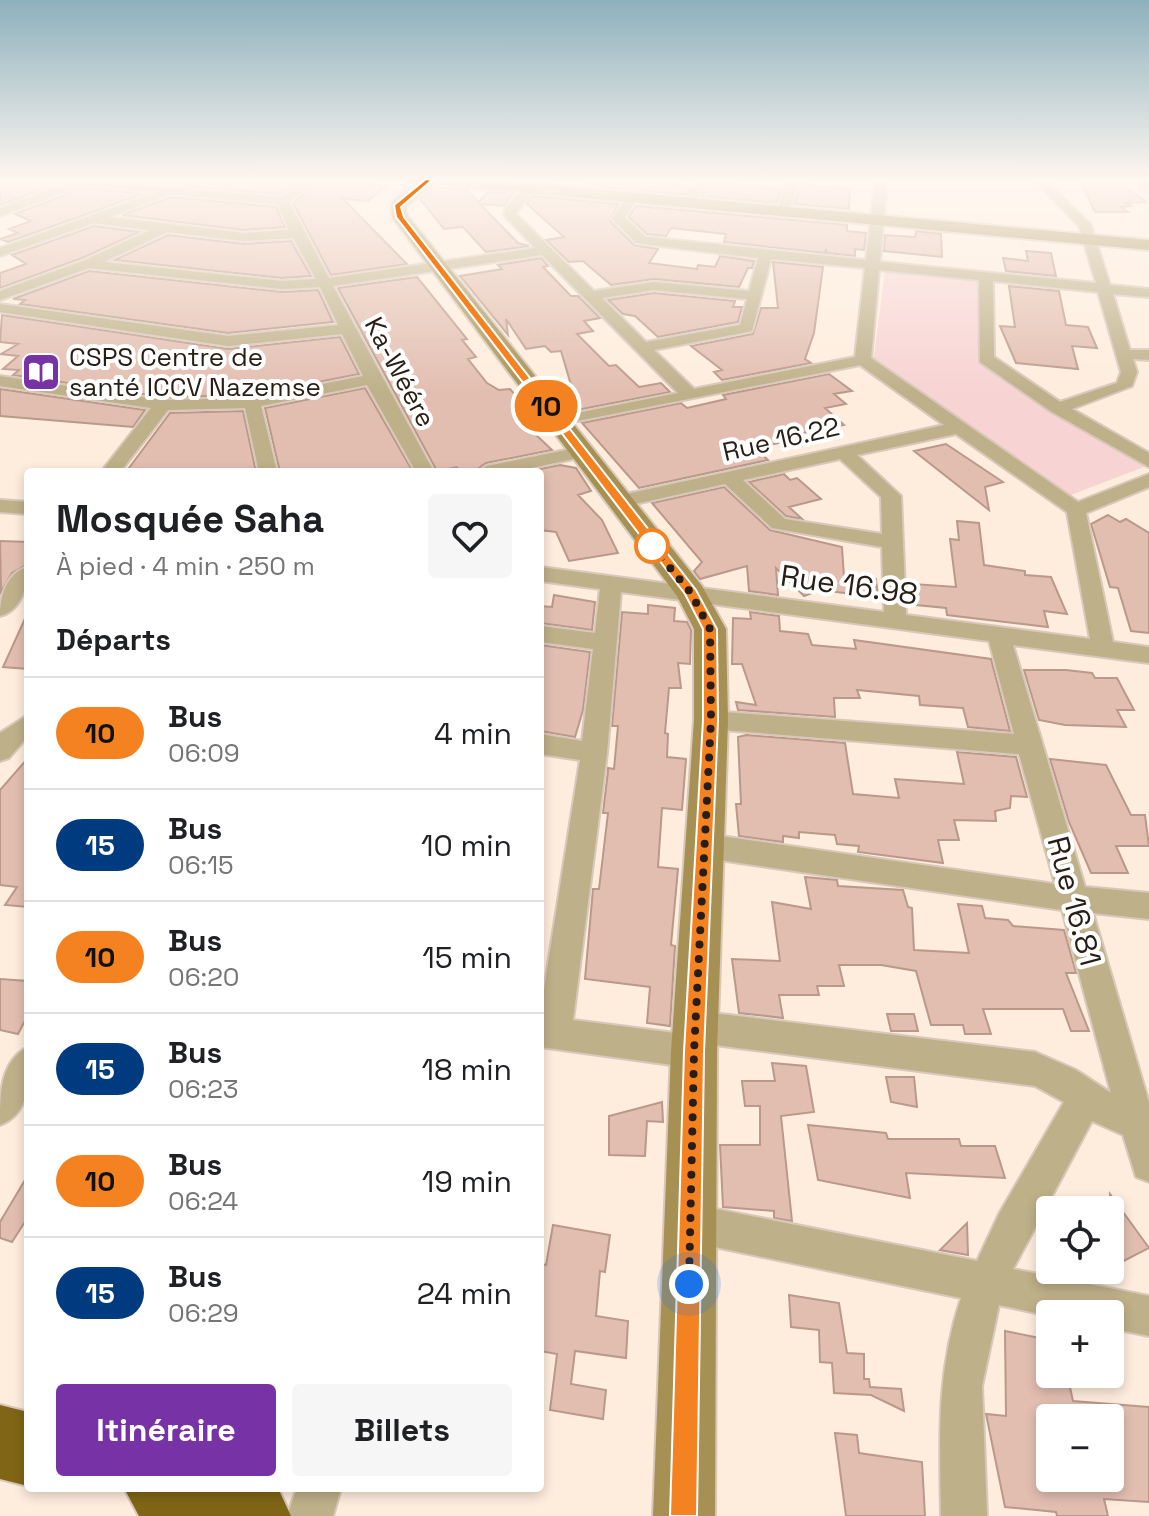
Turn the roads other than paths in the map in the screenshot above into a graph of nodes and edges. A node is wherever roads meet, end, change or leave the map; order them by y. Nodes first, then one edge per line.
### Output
1 (116, 251) edge
2 (305, 251) edge
3 (426, 251) edge
4 (541, 251) edge
5 (547, 251) edge
6 (734, 251) edge
7 (874, 251) edge
8 (1092, 251) edge
9 (766, 254) junction
10 (88, 264) junction
11 (872, 264) junction
12 (438, 266) junction
13 (986, 276) junction
14 (325, 283) junction
15 (1105, 289) junction
16 (1149, 293) edge
17 (0, 296) edge
18 (590, 296) junction
19 (756, 296) junction
20 (0, 308) edge
21 (347, 329) junction
22 (643, 347) junction
23 (1124, 354) junction
24 (1149, 355) edge
25 (863, 360) junction
26 (371, 379) junction
27 (0, 381) edge
28 (690, 395) junction
29 (252, 403) junction
30 (163, 405) junction
31 (1058, 408) junction
32 (558, 422) junction
33 (957, 428) junction
34 (842, 451) junction
35 (581, 452) junction
36 (1149, 461) edge
37 (113, 468) edge
38 (267, 468) edge
39 (423, 468) edge
40 (506, 468) edge
41 (729, 478) junction
42 (1149, 480) edge
43 (617, 502) junction
44 (0, 506) edge
45 (24, 508) edge
46 (1076, 510) junction
47 (891, 542) junction
48 (544, 575) edge
49 (24, 582) edge
50 (611, 583) junction
51 (691, 593) junction
52 (11, 606) edge
53 (895, 622) junction
54 (544, 635) edge
55 (999, 637) junction
56 (602, 642) junction
57 (1103, 648) junction
58 (1149, 655) edge
59 (711, 720) junction
60 (24, 727) edge
61 (544, 745) edge
62 (1031, 745) junction
63 (0, 751) edge
64 (594, 753) junction
65 (706, 846) junction
66 (1074, 899) junction
67 (1149, 906) edge
68 (547, 1031) edge
69 (695, 1040) junction
70 (19, 1073) edge
71 (1087, 1096) junction
72 (0, 1108) edge
73 (1143, 1124) edge
74 (1149, 1164) edge
75 (691, 1223) junction
76 (985, 1284) junction
77 (1149, 1316) edge
78 (0, 1442) edge
79 (24, 1448) edge
80 (175, 1492) edge
81 (318, 1492) edge
82 (253, 1516) edge
83 (310, 1516) edge
84 (684, 1516) edge
85 (964, 1516) edge

1 - 10 street
2 - 14 street, Ka-Wéére
3 - 12 street
4 - 12 street
5 - 18 street
6 - 9 street
7 - 11 street
8 - 15 street
9 - 11 street
9 - 19 street
10 - 14 street
10 - 17 street
11 - 13 street
11 - 25 street
12 - 14 street
12 - 32 street
13 - 15 street
13 - 31 street
14 - 21 street, Ka-Wéére
15 - 16 street
15 - 23 street
18 - 19 street
18 - 22 street
19 - 22 street
20 - 21 street
21 - 26 street, Ka-Wéére
22 - 28 street
23 - 24 street
23 - 31 street
25 - 28 street
25 - 33 street
26 - 29 street
26 - 39 street, Ka-Wéére
27 - 30 street
28 - 32 street
29 - 30 street
29 - 38 street
30 - 37 street
31 - 36 street
32 - 35 street
33 - 34 street, Rue 16.22
33 - 46 street
34 - 41 street, Rue 16.22
34 - 47 street
35 - 40 street
35 - 43 street
41 - 43 street, Rue 16.22
41 - 47 street
42 - 46 street
43 - 51 street
44 - 45 street
46 - 57 street
47 - 53 street
48 - 50 street, Rue 16.98
49 - 52 street
50 - 51 street, Rue 16.98
50 - 56 street
51 - 53 street, Rue 16.98
51 - 59 street
53 - 55 street, Rue 16.98
54 - 56 street
55 - 57 street, Rue 16.98
55 - 62 street, Rue 16.81
56 - 64 street
57 - 58 street, Rue 16.98
59 - 62 street
59 - 65 street
60 - 63 street
61 - 64 street
62 - 66 street, Rue 16.81
64 - 68 street
65 - 66 street
65 - 69 street
66 - 67 street
66 - 73 street, Rue 16.81
68 - 69 street
69 - 71 street
69 - 75 street
70 - 72 street
71 - 73 street
71 - 76 street
73 - 74 street, Rue 16.81
75 - 76 street
75 - 84 street
76 - 77 street
76 - 85 street
78 - 79 highway
80 - 82 highway
81 - 83 street

